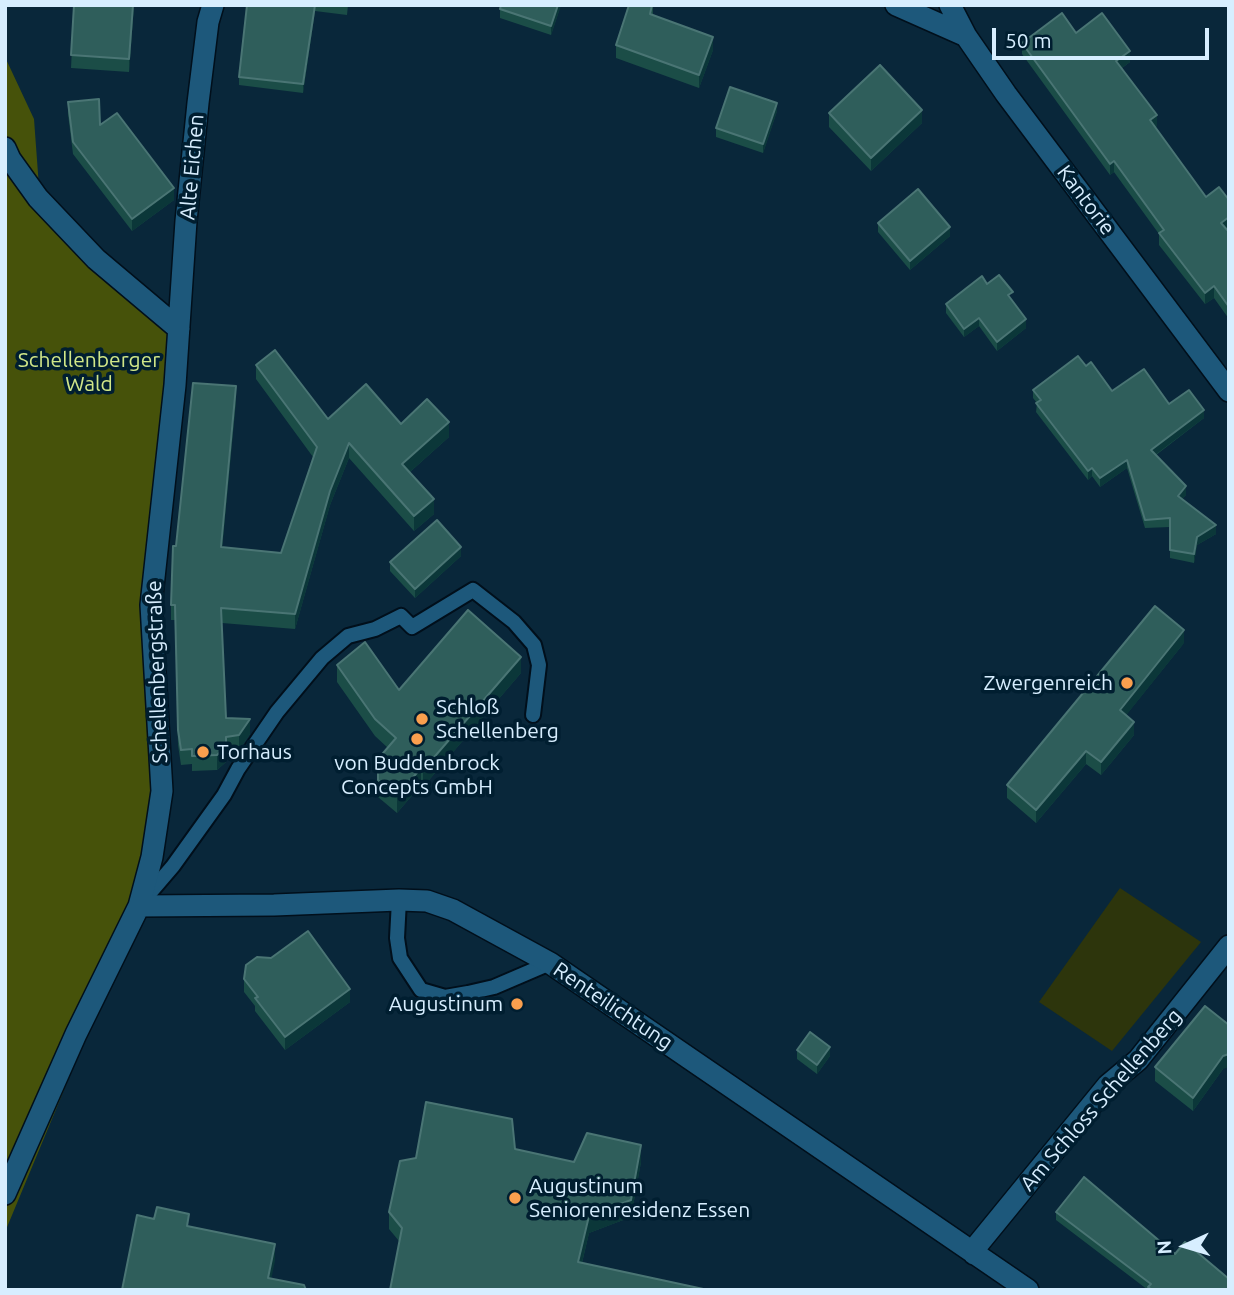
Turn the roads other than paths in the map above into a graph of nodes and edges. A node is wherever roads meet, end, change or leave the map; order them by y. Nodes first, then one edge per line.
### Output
1 (213, 5) edge
2 (896, 5) edge
3 (950, 5) edge
4 (965, 36) junction
5 (5, 148) edge
6 (179, 329) junction
7 (1229, 391) edge
8 (533, 715) dead end
9 (399, 900) junction
10 (139, 906) junction
11 (1229, 946) edge
12 (550, 963) junction
13 (5, 1195) edge
14 (974, 1254) junction
15 (1028, 1290) edge

1 - 6 street, Alte Eichen
2 - 4 street
3 - 4 street, Kantorie
4 - 7 street, Kantorie
5 - 6 street
6 - 10 street, Schellenbergstraße
8 - 10 lane
9 - 10 street, Renteilichtung
9 - 12 street, Renteilichtung
9 - 12 lane
10 - 13 street, Schellenbergstraße
11 - 14 street, Am Schloss Schellenberg
12 - 14 street, Renteilichtung
14 - 15 street, Renteilichtung

